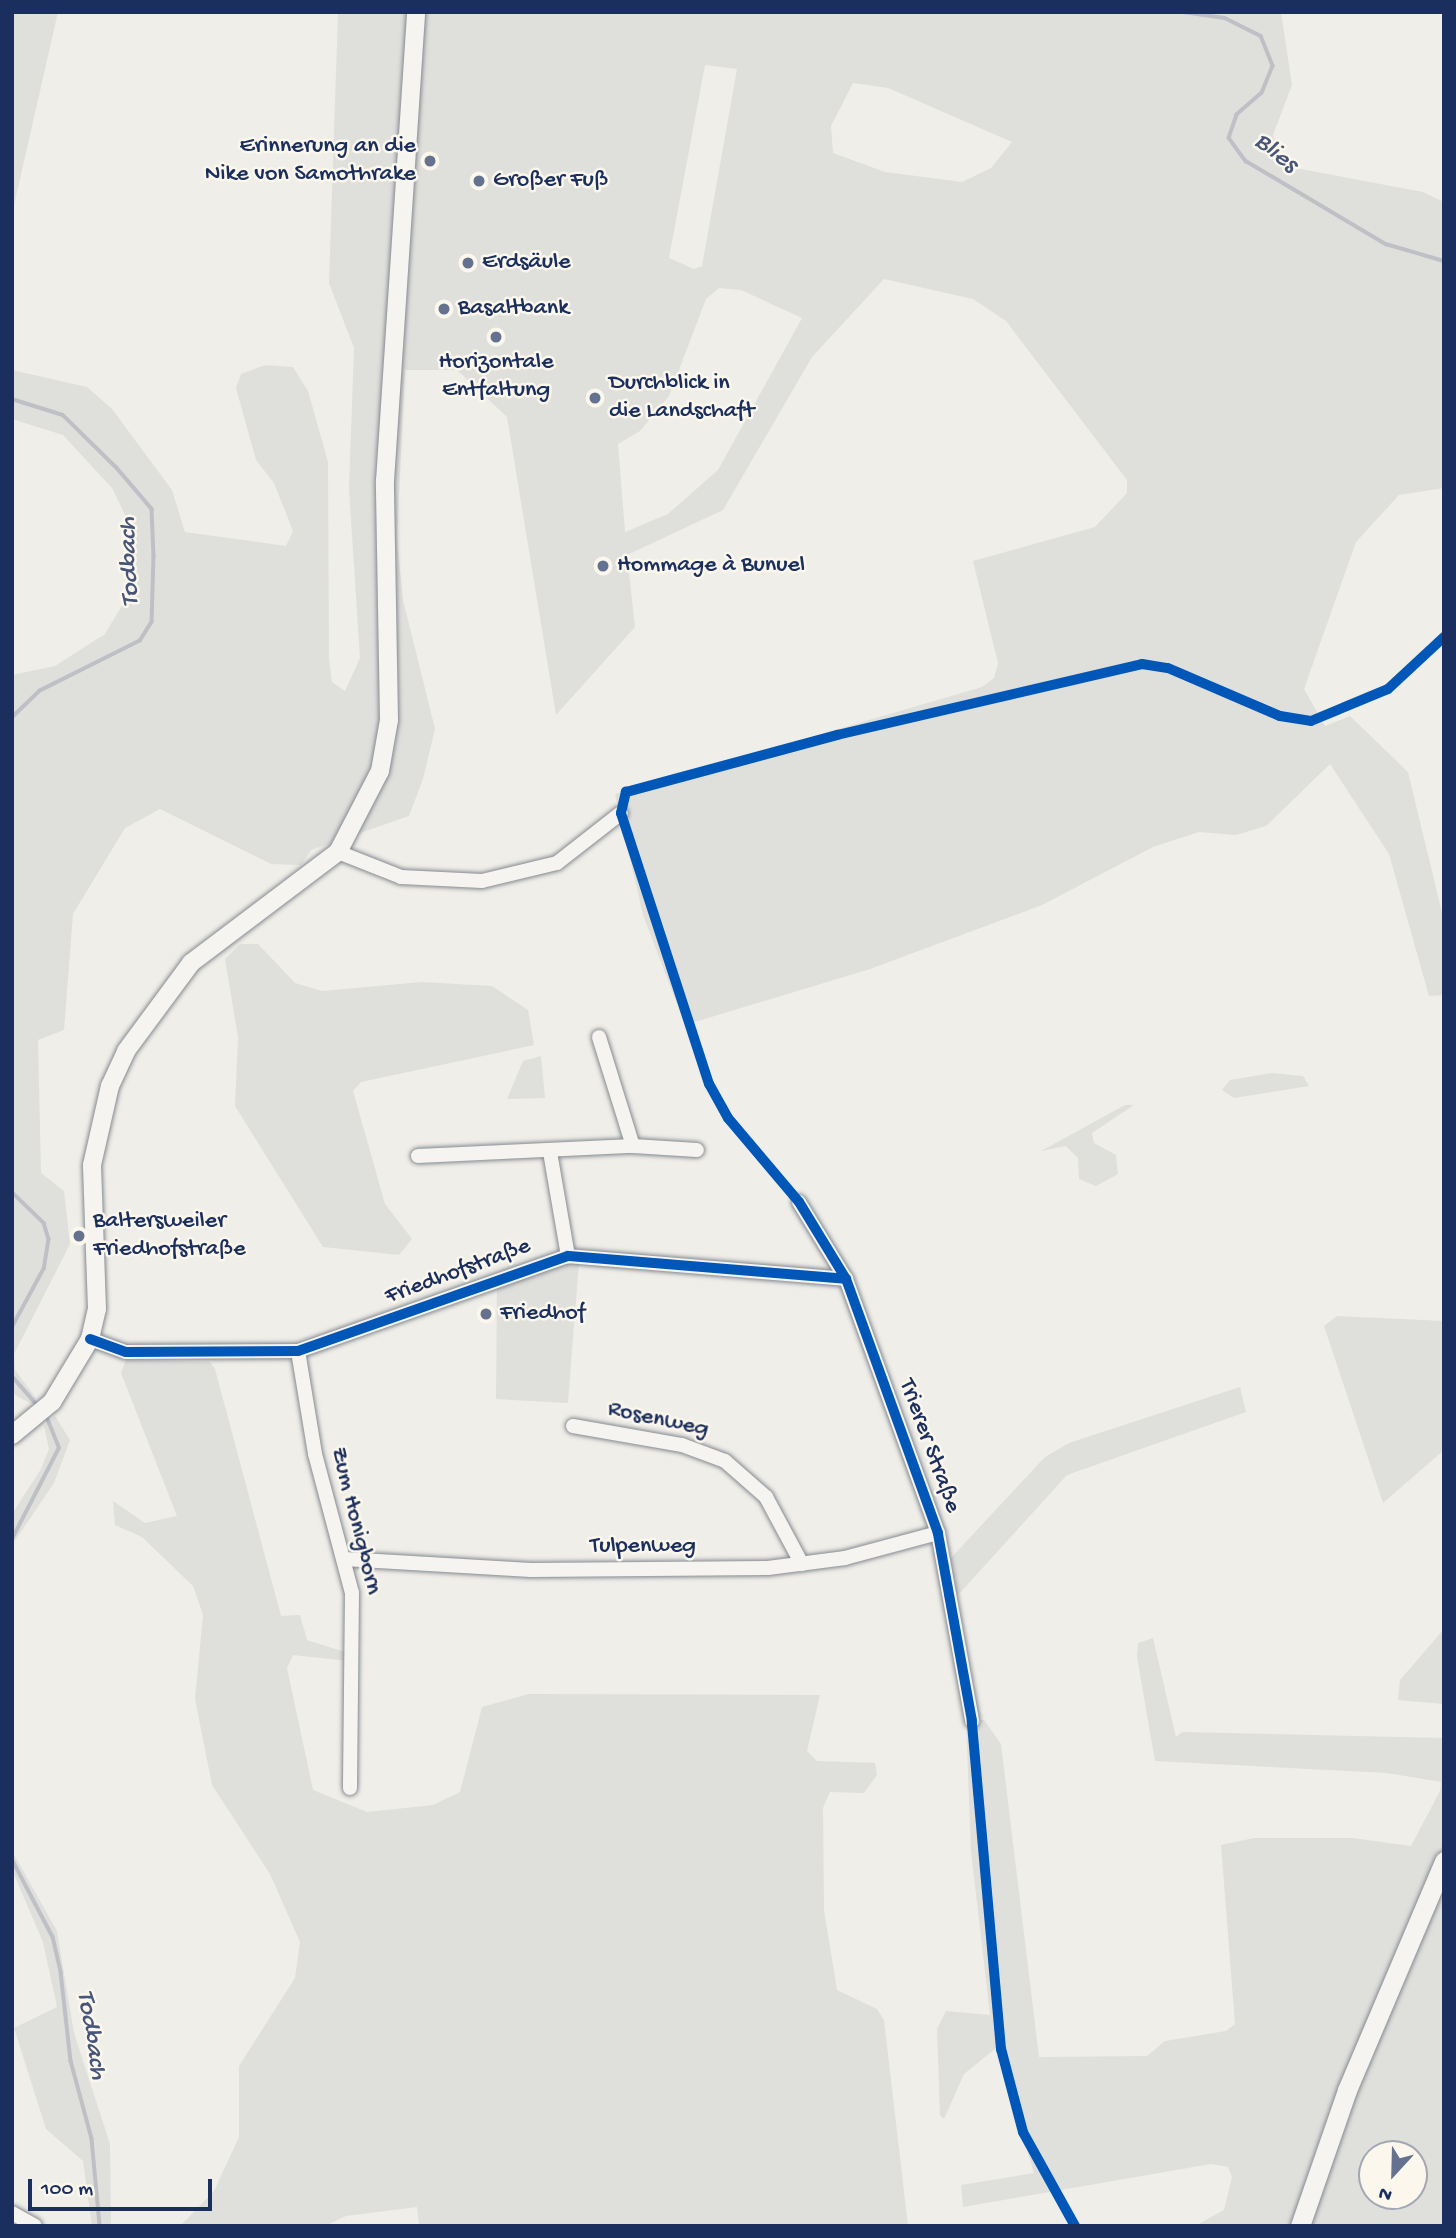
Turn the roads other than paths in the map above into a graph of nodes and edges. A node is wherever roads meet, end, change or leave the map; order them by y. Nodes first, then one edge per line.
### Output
1 (416, 12) edge
2 (621, 813) dead end
3 (338, 852) junction
4 (599, 1037) dead end
5 (633, 1146) junction
6 (696, 1150) dead end
7 (550, 1152) junction
8 (418, 1156) dead end
9 (799, 1202) dead end
10 (568, 1255) junction
11 (846, 1279) junction
12 (90, 1339) junction
13 (298, 1351) junction
14 (573, 1426) dead end
15 (12, 1434) edge
16 (938, 1533) junction
17 (344, 1559) junction
18 (803, 1564) junction
19 (972, 1721) dead end
20 (350, 1788) dead end
21 (1444, 1861) edge
22 (12, 2213) edge
23 (35, 2226) edge
24 (1300, 2226) edge

1 - 3 main road
2 - 3 street
3 - 12 main road
4 - 5 street
5 - 6 street
5 - 7 street
7 - 8 street
7 - 10 street
9 - 11 street, Trierer Straße
10 - 11 street, Friedhofstraße
10 - 13 street, Friedhofstraße
11 - 16 street, Trierer Straße
12 - 13 street, Friedhofstraße
12 - 15 main road
13 - 17 street, Zum Honigborn
14 - 18 street, Rosenweg
16 - 18 street, Tulpenweg
16 - 19 street, Trierer Straße
17 - 18 street, Tulpenweg
17 - 20 street, Zum Honigborn
21 - 24 highway
22 - 23 street

